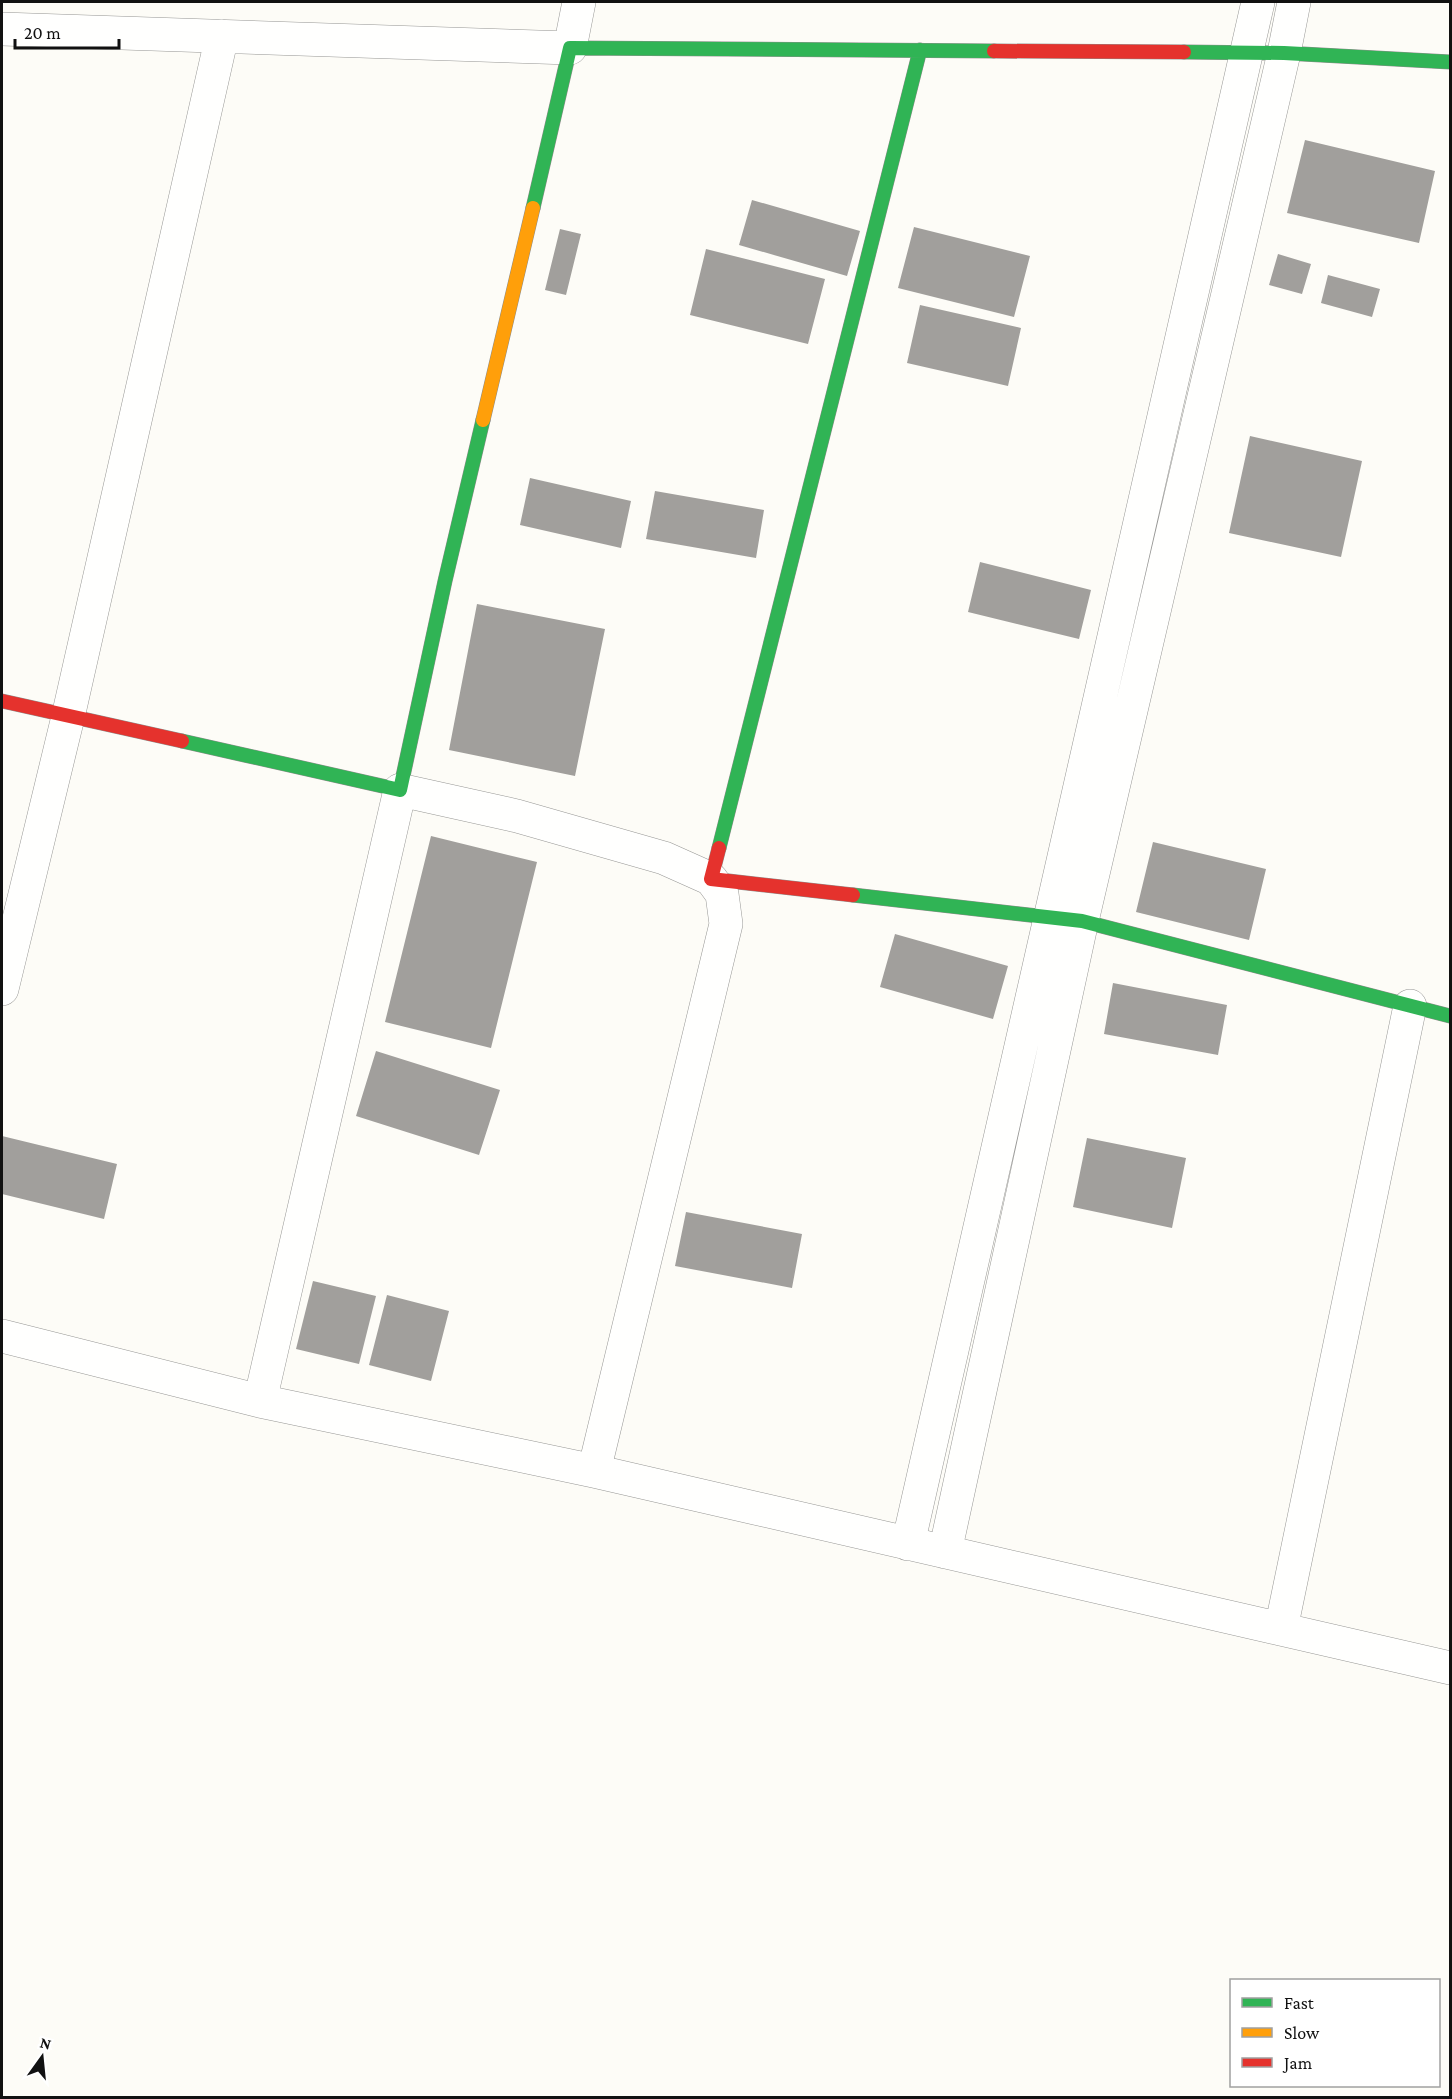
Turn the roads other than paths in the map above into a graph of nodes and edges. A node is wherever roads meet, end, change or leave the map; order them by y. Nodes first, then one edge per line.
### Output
1 (579, 2) edge
2 (1258, 2) edge
3 (1294, 2) edge
4 (2, 29) edge
5 (222, 36) junction
6 (570, 48) junction
7 (920, 50) junction
8 (1248, 52) junction
9 (1284, 53) junction
10 (1450, 62) edge
11 (2, 701) edge
12 (68, 717) junction
13 (400, 790) junction
14 (711, 879) junction
15 (1066, 919) junction
16 (2, 989) edge
17 (1410, 1006) junction
18 (1450, 1017) edge
19 (2, 1336) edge
20 (260, 1401) junction
21 (594, 1471) junction
22 (908, 1544) junction
23 (945, 1552) junction
24 (1281, 1629) junction
25 (1450, 1668) edge

1 - 6 street
2 - 8 street
3 - 9 street
4 - 5 street
5 - 6 street
5 - 12 street
6 - 7 street
6 - 13 street
7 - 8 street
7 - 14 street
8 - 9 street
8 - 15 street
9 - 10 street
9 - 15 street
11 - 12 street
12 - 13 street
12 - 16 street
13 - 14 street
13 - 20 street
14 - 15 street
14 - 21 street
15 - 17 street
15 - 22 street
15 - 23 street
17 - 18 street
17 - 24 street
19 - 20 street
20 - 21 street
21 - 22 street
22 - 23 street
23 - 24 street
24 - 25 street

